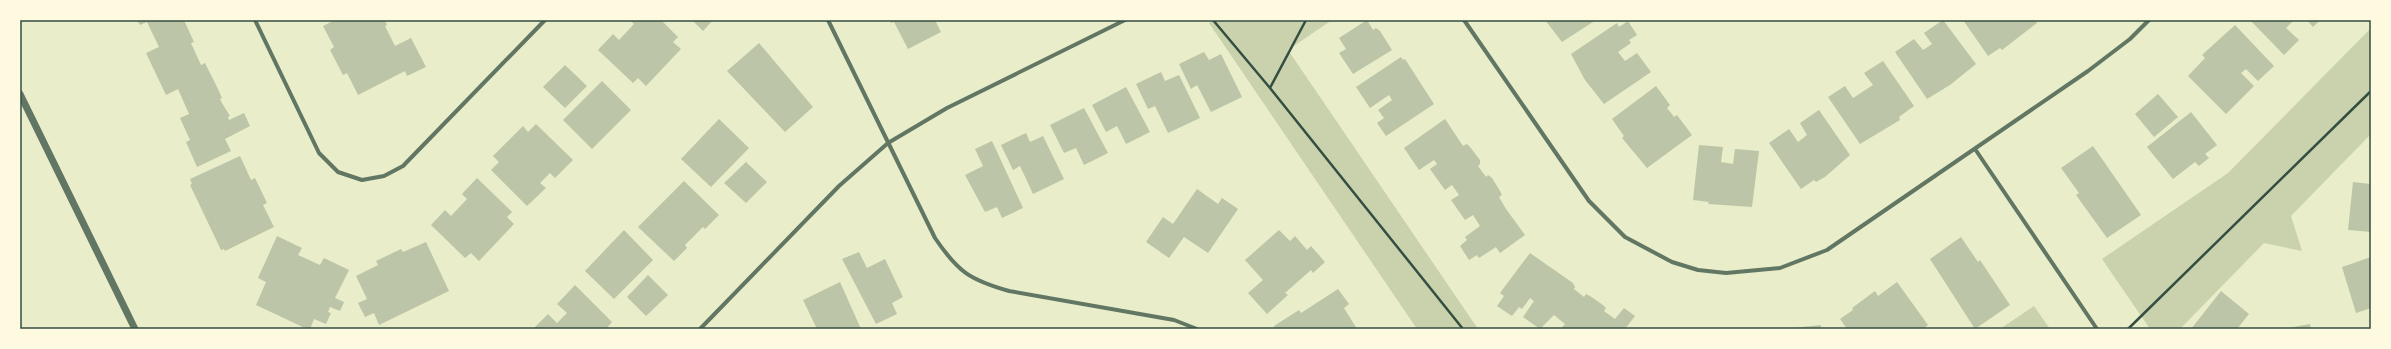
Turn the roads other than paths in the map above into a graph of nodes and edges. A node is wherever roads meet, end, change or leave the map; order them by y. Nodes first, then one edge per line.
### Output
1 (255, 20) edge
2 (545, 20) edge
3 (828, 20) edge
4 (1125, 20) edge
5 (1464, 20) edge
6 (2149, 20) edge
7 (20, 94) edge
8 (888, 143) junction
9 (1974, 149) junction
10 (135, 329) edge
11 (700, 329) edge
12 (1197, 329) edge
13 (2097, 329) edge

1 - 2 street
3 - 8 street
4 - 8 street
5 - 9 street
6 - 9 street
7 - 10 street
8 - 11 street
8 - 12 street
9 - 13 street

